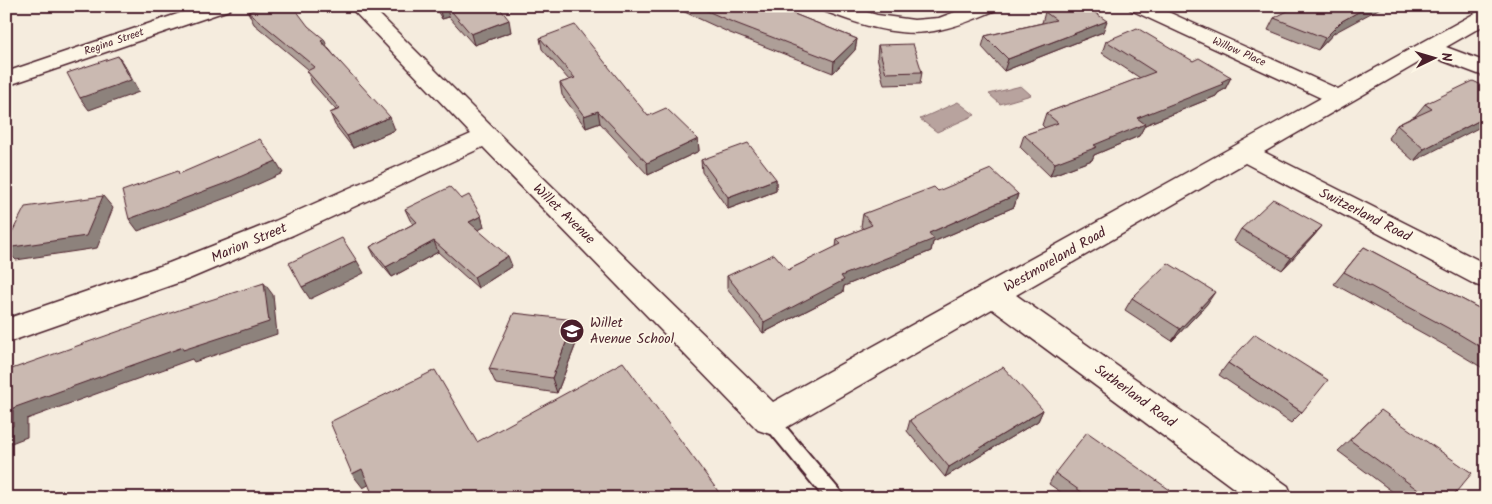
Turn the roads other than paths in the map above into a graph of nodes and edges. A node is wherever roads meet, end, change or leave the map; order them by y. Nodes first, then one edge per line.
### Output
1 (222, 6) edge
2 (359, 6) edge
3 (989, 6) edge
4 (1138, 6) edge
5 (835, 9) edge
6 (1486, 15) edge
7 (1430, 48) junction
8 (1486, 70) edge
9 (6, 79) edge
10 (1340, 98) junction
11 (485, 138) junction
12 (1244, 152) junction
13 (1486, 277) edge
14 (994, 294) junction
15 (6, 331) edge
16 (770, 420) junction
17 (835, 498) edge
18 (1276, 498) edge

1 - 9 street, Regina Street
2 - 11 street, Willet Avenue
3 - 5 street
4 - 10 street, Willow Place
6 - 7 street, Westmoreland Road
7 - 8 street
7 - 10 street, Westmoreland Road
10 - 12 street, Westmoreland Road
11 - 15 street, Marion Street
11 - 16 street, Willet Avenue
12 - 13 street, Switzerland Road
12 - 14 street, Westmoreland Road
14 - 16 street, Westmoreland Road
14 - 18 street, Sutherland Road
16 - 17 lane

